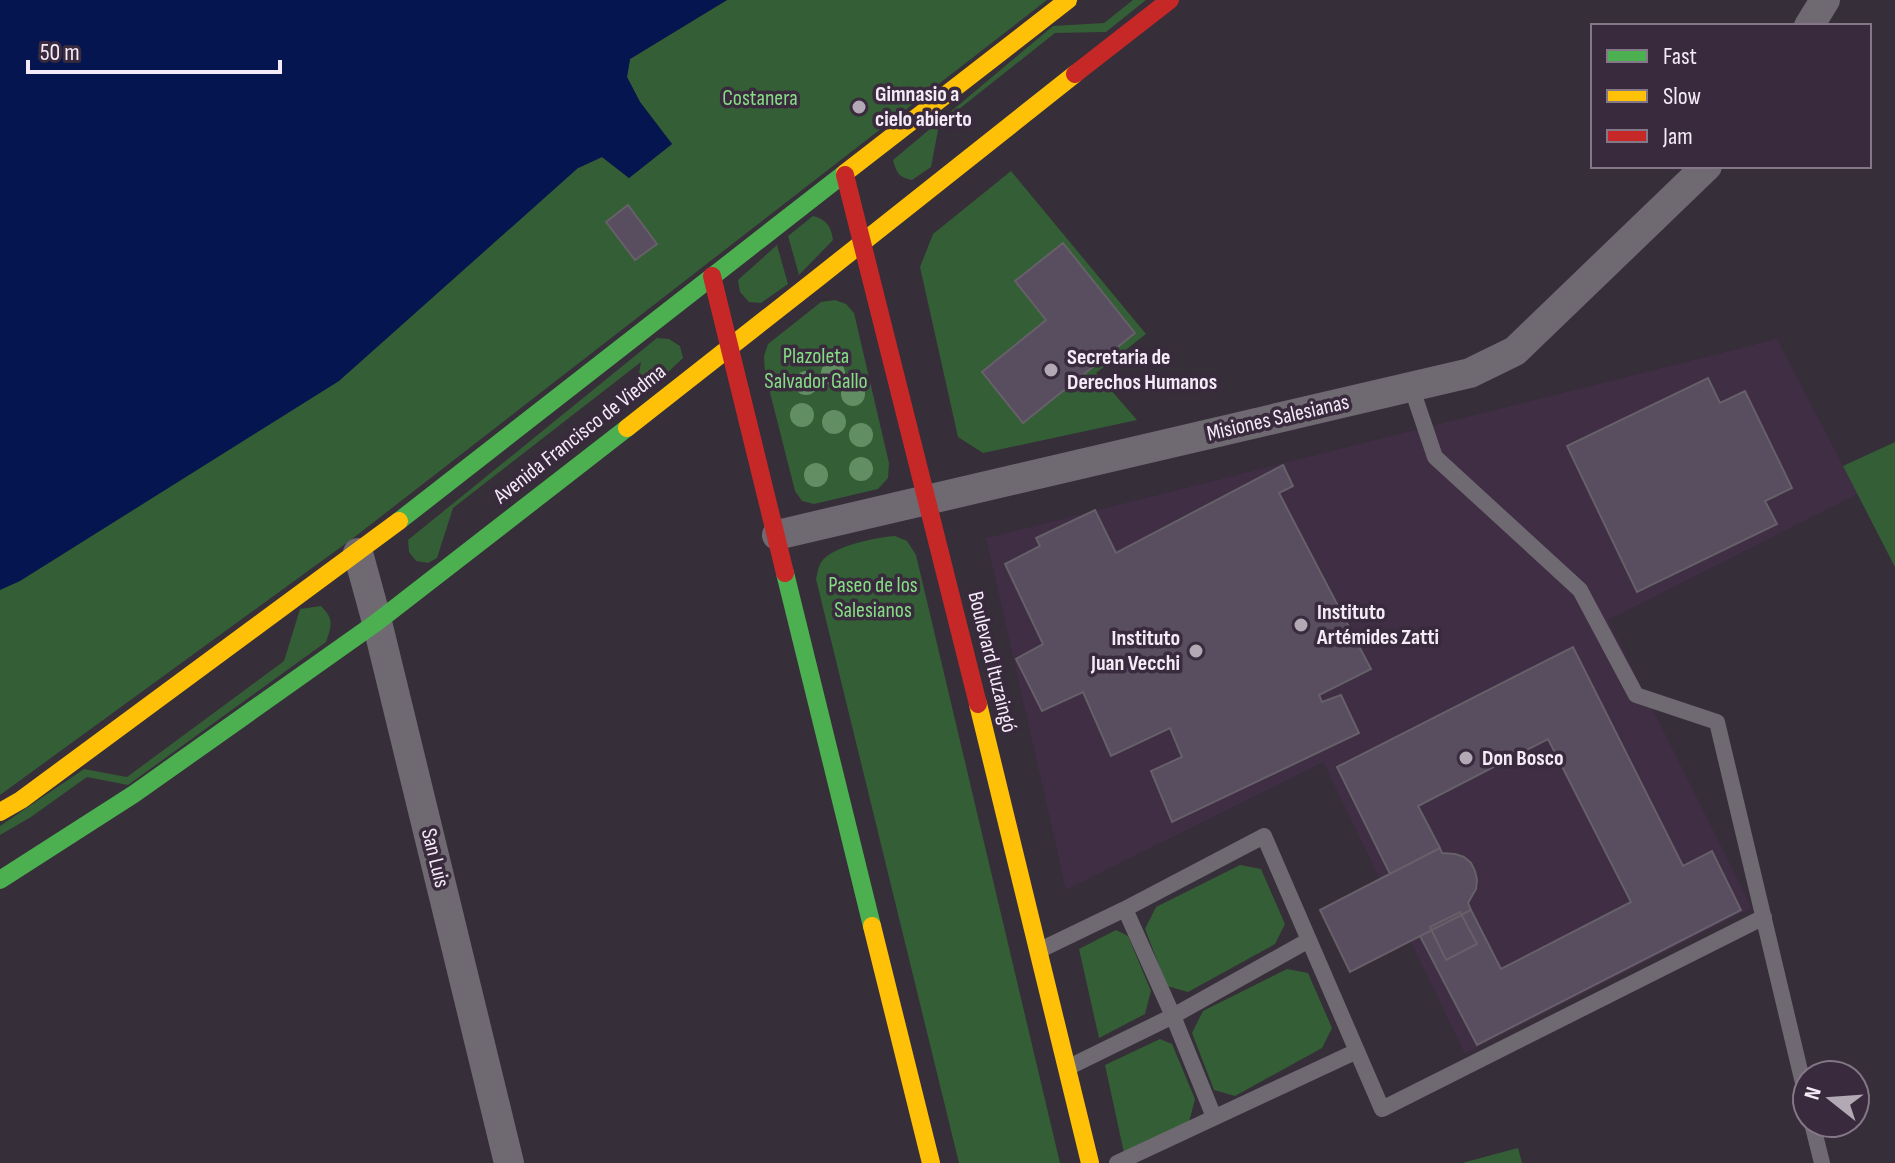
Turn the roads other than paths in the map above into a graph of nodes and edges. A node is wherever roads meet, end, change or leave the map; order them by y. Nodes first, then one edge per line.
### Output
1 (1068, 0) edge
2 (1170, 0) edge
3 (1825, 0) edge
4 (1810, 24) edge
5 (1705, 168) edge
6 (845, 175) junction
7 (862, 242) junction
8 (712, 276) junction
9 (731, 346) junction
10 (1411, 386) junction
11 (927, 500) junction
12 (777, 535) junction
13 (358, 553) junction
14 (377, 622) junction
15 (0, 812) edge
16 (0, 880) edge
17 (1125, 909) junction
18 (1764, 917) junction
19 (1309, 940) junction
20 (1039, 951) junction
21 (1173, 1016) junction
22 (1357, 1051) junction
23 (1797, 1059) edge
24 (1068, 1068) junction
25 (1214, 1117) junction
26 (1816, 1139) edge
27 (509, 1163) edge
28 (931, 1163) edge
29 (1090, 1163) edge
30 (1117, 1163) edge
31 (1822, 1163) edge

1 - 6 main road, Avenida Francisco de Viedma
2 - 7 main road, Avenida Francisco de Viedma
3 - 4 street
5 - 10 street, Misiones Salesianas
6 - 7 main road, Boulevard Ituzaingó
6 - 8 main road, Avenida Francisco de Viedma
7 - 9 main road, Avenida Francisco de Viedma
7 - 11 main road, Boulevard Ituzaingó
8 - 9 main road
8 - 13 main road, Avenida Francisco de Viedma
9 - 12 main road
9 - 14 main road, Avenida Francisco de Viedma
10 - 11 street, Misiones Salesianas
10 - 18 lane
11 - 12 street, Misiones Salesianas
11 - 20 main road, Boulevard Ituzaingó
12 - 28 main road
13 - 14 street, San Luis
13 - 15 main road, Avenida Francisco de Viedma
14 - 16 main road, Avenida Francisco de Viedma
14 - 27 street, San Luis
17 - 19 lane
17 - 20 lane
17 - 21 lane
18 - 22 lane
18 - 23 lane
19 - 21 lane
19 - 22 lane
20 - 24 main road, Boulevard Ituzaingó
21 - 24 lane
21 - 25 lane
22 - 25 lane
24 - 29 main road, Boulevard Ituzaingó
25 - 30 lane
26 - 31 lane

